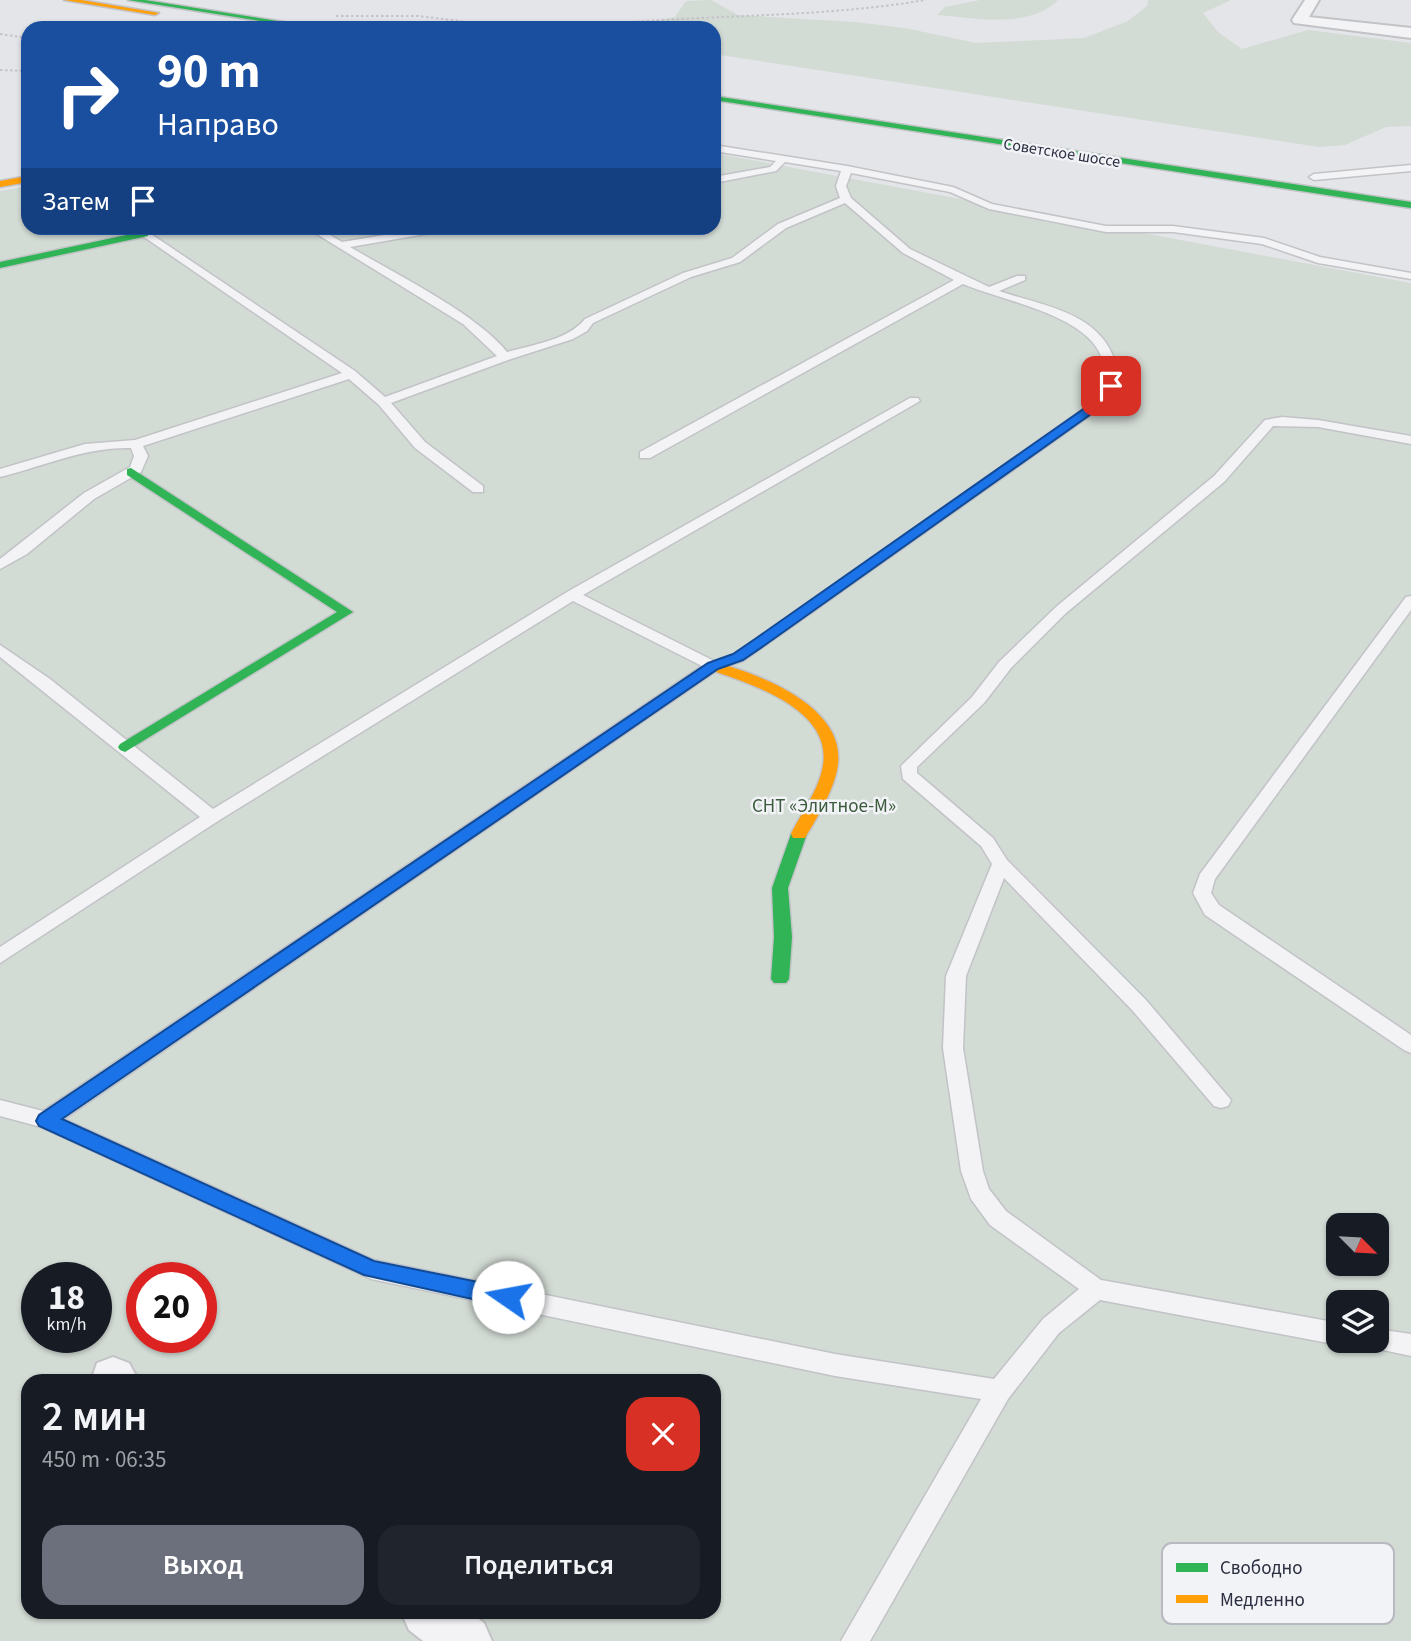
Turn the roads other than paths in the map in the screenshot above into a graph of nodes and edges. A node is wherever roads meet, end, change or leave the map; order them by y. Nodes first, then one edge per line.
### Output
1 (67, 0) edge
2 (131, 0) edge
3 (1312, 0) edge
4 (205, 21) edge
5 (271, 21) edge
6 (1411, 33) edge
7 (721, 88) edge
8 (721, 100) edge
9 (721, 149) edge
10 (783, 159) junction
11 (1411, 168) edge
12 (847, 169) junction
13 (1314, 177) junction
14 (721, 179) edge
15 (21, 180) edge
16 (0, 184) edge
17 (1411, 191) edge
18 (846, 199) junction
19 (1411, 205) edge
20 (124, 235) edge
21 (147, 235) edge
22 (325, 235) edge
23 (401, 235) edge
24 (342, 245) junction
25 (0, 265) edge
26 (1411, 276) edge
27 (1021, 278) dead end
28 (964, 279) junction
29 (989, 291) junction
30 (504, 357) junction
31 (351, 373) junction
32 (914, 401) dead end
33 (383, 402) junction
34 (1411, 440) edge
35 (136, 444) junction
36 (645, 455) dead end
37 (131, 472) junction
38 (0, 473) edge
39 (478, 489) dead end
40 (0, 565) edge
41 (572, 595) junction
42 (1411, 600) edge
43 (0, 650) edge
44 (713, 666) junction
45 (125, 747) junction
46 (212, 817) junction
47 (1001, 864) junction
48 (0, 956) edge
49 (780, 979) dead end
50 (1411, 1045) edge
51 (1221, 1100) dead end
52 (0, 1108) edge
53 (46, 1121) junction
54 (1096, 1289) junction
55 (1326, 1332) edge
56 (1389, 1342) edge
57 (1411, 1345) edge
58 (999, 1391) junction
59 (437, 1619) edge
60 (467, 1641) edge
61 (855, 1641) edge

1 - 4 main road
2 - 5 main road
3 - 6 street
7 - 13 main road, Советское шоссе
8 - 19 main road, Советское шоссе
9 - 10 lane
10 - 12 lane
10 - 14 lane
11 - 13 lane
12 - 18 lane
12 - 26 lane
13 - 17 main road, Советское шоссе
15 - 16 main road
18 - 28 lane
18 - 30 lane
20 - 25 main road
21 - 31 lane
22 - 24 lane
23 - 24 lane
24 - 30 lane
27 - 29 lane
28 - 29 lane
28 - 36 lane
29 - 44 lane
30 - 33 lane
31 - 33 lane
31 - 35 lane
32 - 41 lane
33 - 39 lane
34 - 47 lane
35 - 37 lane
35 - 38 lane
37 - 40 lane
37 - 45 main road
41 - 44 lane
41 - 46 lane
42 - 50 lane
43 - 45 lane
44 - 49 main road
44 - 53 lane
45 - 46 lane
46 - 48 lane
47 - 51 lane
47 - 54 lane
52 - 53 lane
53 - 58 lane
54 - 55 lane
54 - 58 lane
56 - 57 lane
58 - 61 lane
59 - 60 street

